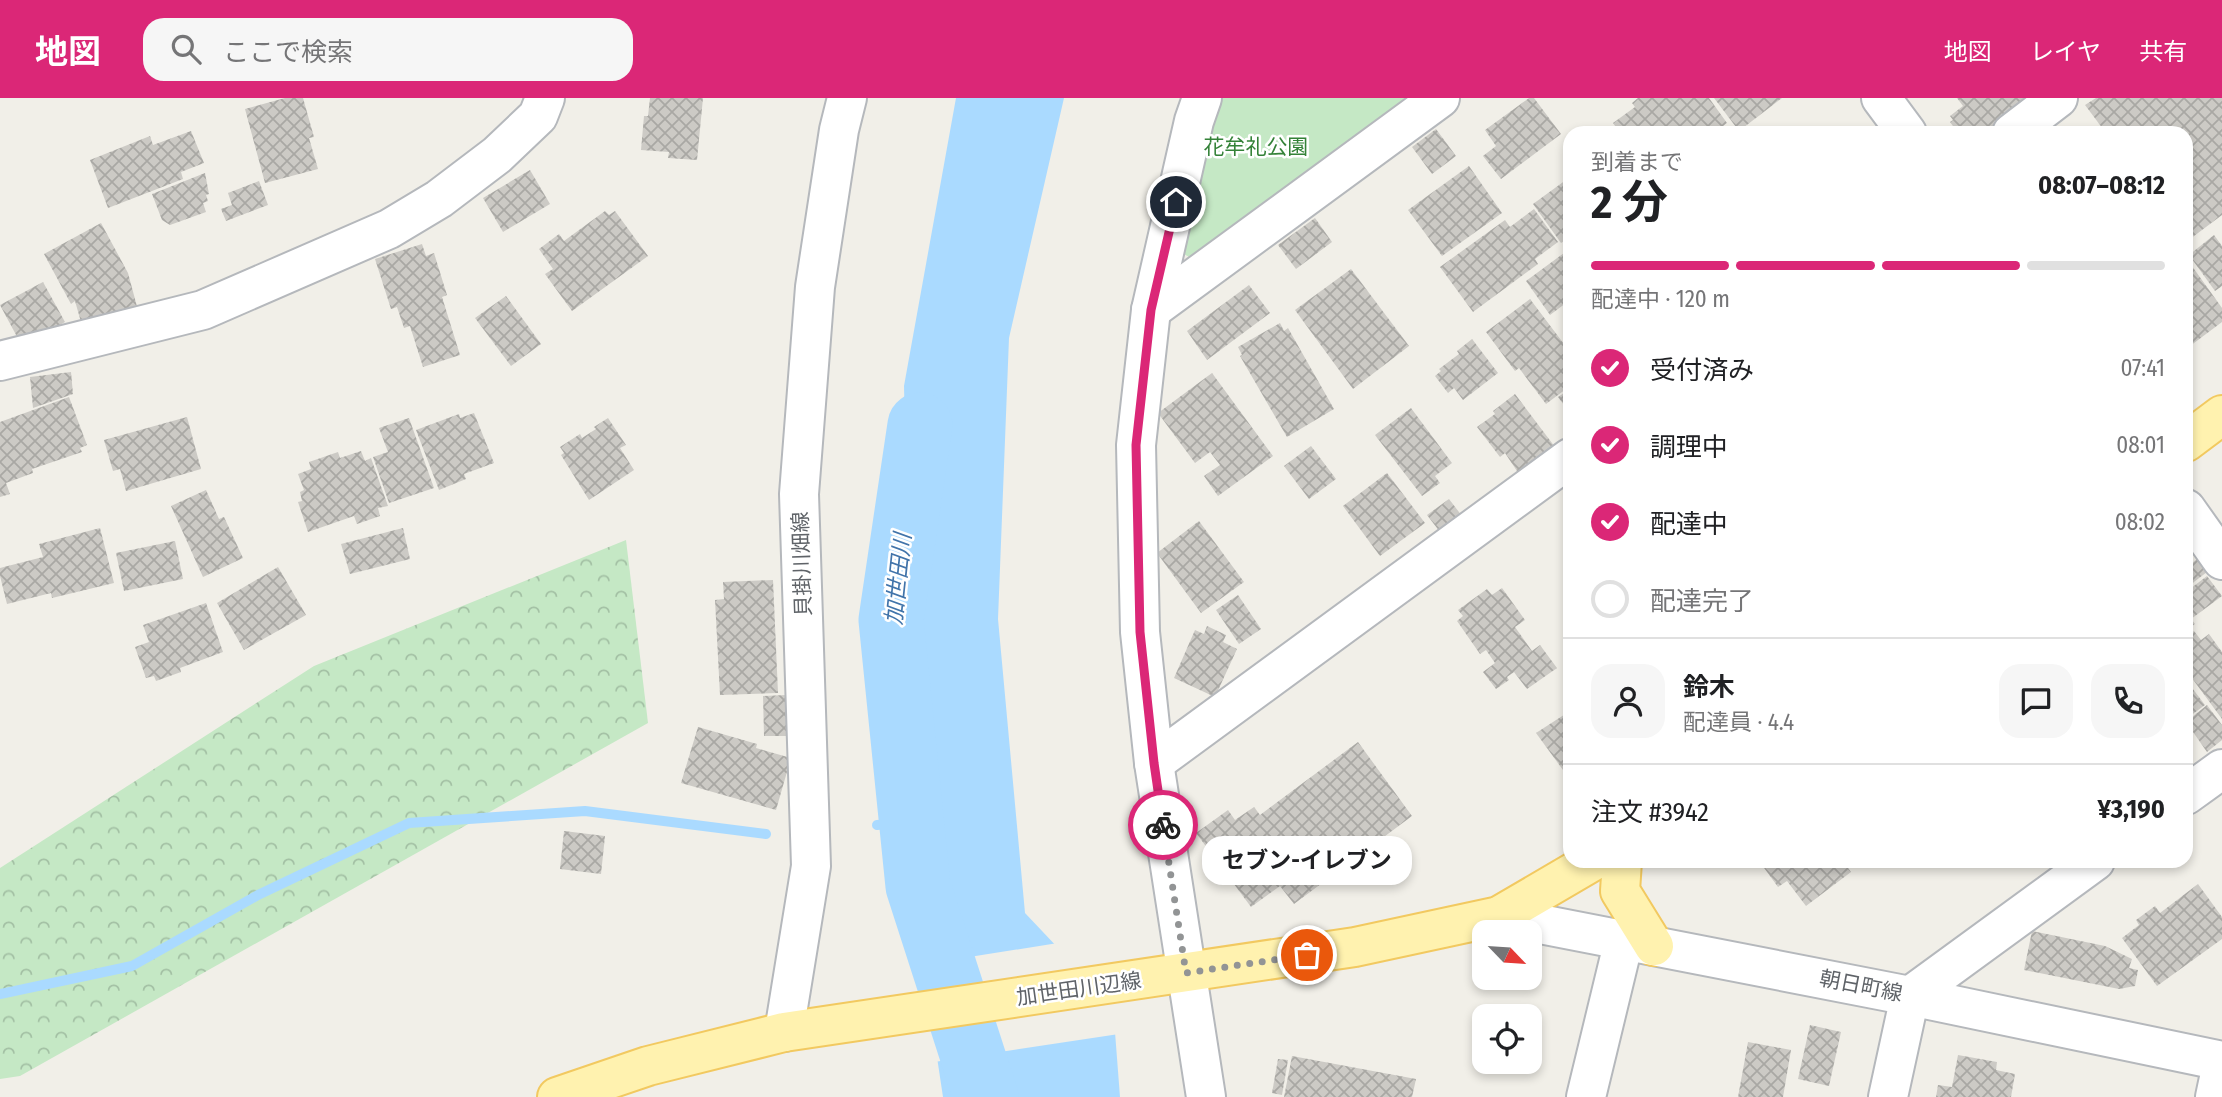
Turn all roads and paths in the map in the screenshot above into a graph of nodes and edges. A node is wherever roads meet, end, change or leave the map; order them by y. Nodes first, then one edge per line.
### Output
1 (545, 98) edge
2 (847, 98) edge
3 (1202, 98) edge
4 (1440, 98) edge
5 (1881, 98) edge
6 (2058, 98) edge
7 (1903, 126) edge
8 (2021, 126) edge
9 (1151, 310) junction
10 (0, 361) edge
11 (2222, 415) edge
12 (2193, 437) edge
13 (1563, 463) edge
14 (2193, 519) edge
15 (2222, 560) edge
16 (1154, 763) junction
17 (2222, 769) edge
18 (2193, 790) edge
19 (1580, 868) edge
20 (1622, 868) edge
21 (2085, 868) edge
22 (1499, 916) junction
23 (1639, 943) junction
24 (1186, 973) junction
25 (1910, 996) junction
26 (784, 1032) junction
27 (2222, 1063) edge
28 (557, 1097) edge
29 (1206, 1097) edge
30 (1586, 1097) edge
31 (1888, 1097) edge
32 (2215, 1097) edge

1 - 10 street
2 - 26 street, 貝掛川畑線
3 - 9 street
4 - 9 street
5 - 7 street
6 - 8 street
9 - 16 street
11 - 12 main road
13 - 16 street
14 - 15 street
16 - 24 street
17 - 18 street
19 - 22 main road, 加世田川辺線
20 - 23 main road
21 - 25 street
22 - 23 street, 朝日町線
22 - 24 main road, 加世田川辺線
23 - 25 street, 朝日町線
23 - 30 street
24 - 26 main road, 加世田川辺線
24 - 29 street
25 - 27 street, 朝日町線
25 - 31 street
26 - 28 main road, 加世田川辺線
27 - 32 street

